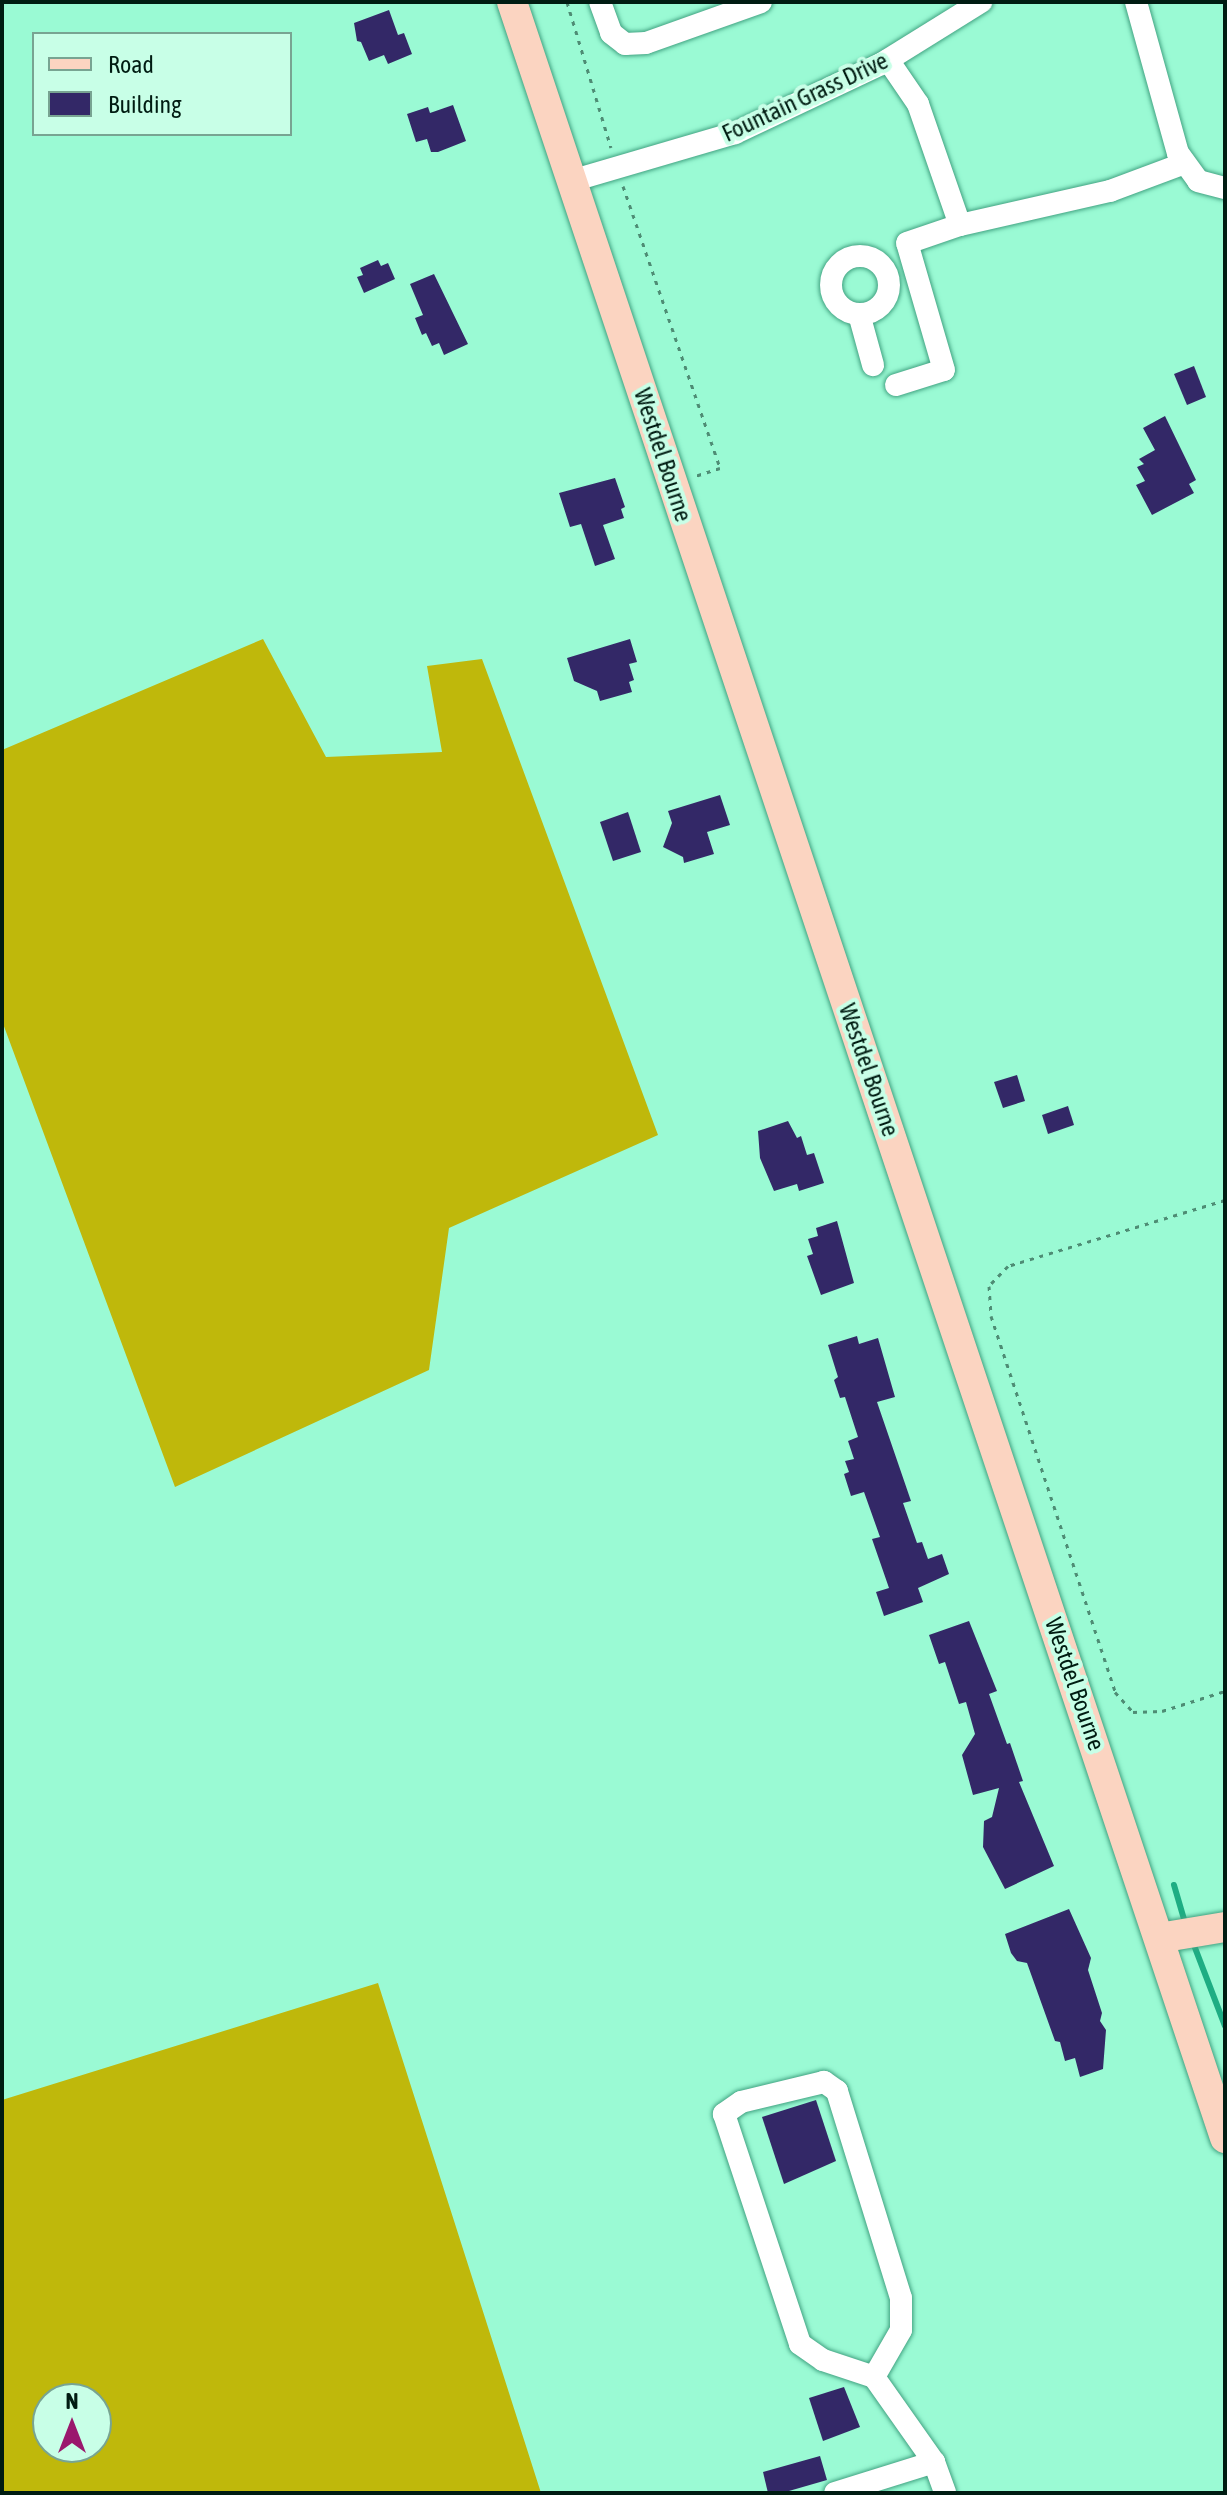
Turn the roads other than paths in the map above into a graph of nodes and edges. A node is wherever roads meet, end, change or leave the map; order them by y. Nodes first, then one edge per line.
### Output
1 (512, 2) edge
2 (600, 2) edge
3 (761, 2) edge
4 (981, 2) edge
5 (1136, 2) edge
6 (888, 60) junction
7 (1185, 163) junction
8 (571, 181) junction
9 (1225, 188) edge
10 (960, 225) junction
11 (907, 243) junction
12 (876, 261) junction
13 (859, 314) junction
14 (873, 365) dead end
15 (896, 385) dead end
16 (1225, 1927) edge
17 (1159, 1938) junction
18 (1225, 2138) edge
19 (874, 2377) junction
20 (934, 2462) junction
21 (835, 2493) edge
22 (945, 2493) edge

1 - 8 main road, Westdel Bourne
2 - 3 street
4 - 6 street, Fountain Grass Drive
5 - 7 street
6 - 8 street, Fountain Grass Drive
6 - 10 street
7 - 9 street
7 - 10 street
8 - 17 main road, Westdel Bourne
10 - 11 street
11 - 12 street
11 - 15 street
12 - 13 street
12 - 13 street
13 - 14 street
16 - 17 main road
17 - 18 main road, Westdel Bourne
19 - 19 street
19 - 20 street
20 - 21 street
20 - 22 street

